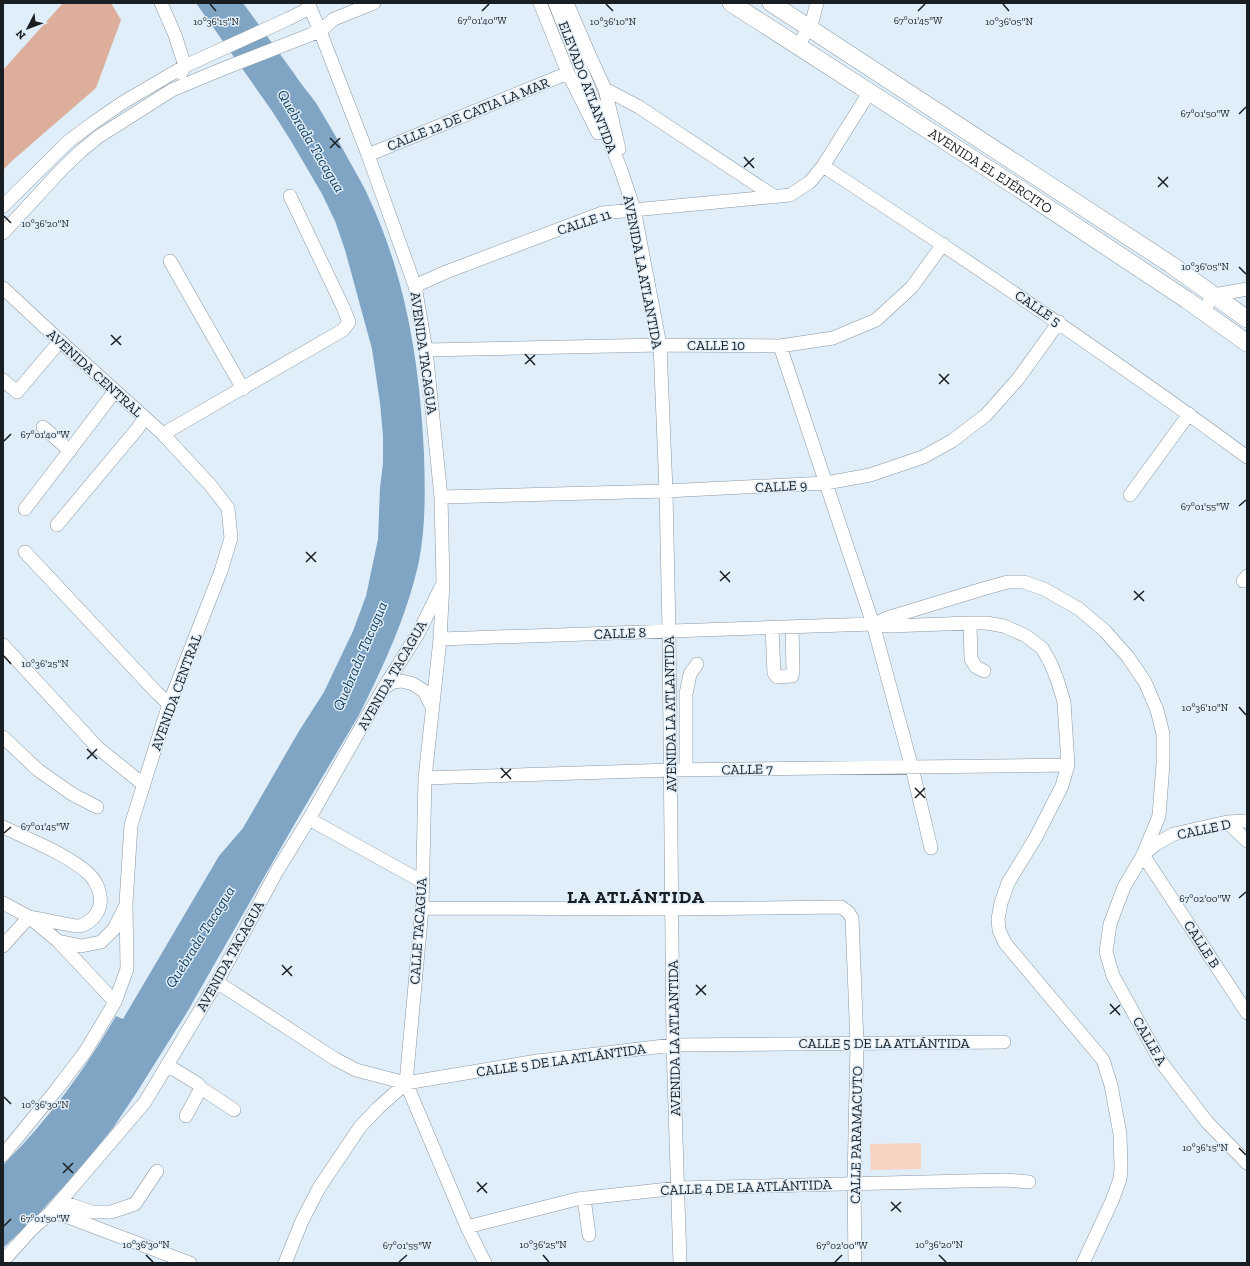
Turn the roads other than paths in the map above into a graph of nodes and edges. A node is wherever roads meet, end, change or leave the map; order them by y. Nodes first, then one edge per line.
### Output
1 (161, 3) edge
2 (374, 3) edge
3 (540, 3) edge
4 (555, 3) edge
5 (567, 3) edge
6 (731, 3) edge
7 (771, 3) edge
8 (817, 3) edge
9 (309, 5) edge
10 (808, 28) junction
11 (320, 31) junction
12 (798, 46) junction
13 (213, 52) junction
14 (185, 66) junction
15 (219, 70) junction
16 (568, 73) junction
17 (605, 89) junction
18 (172, 90) junction
19 (869, 93) junction
20 (368, 155) junction
21 (823, 166) junction
22 (620, 170) junction
23 (290, 196) dead end
24 (775, 197) junction
25 (3, 206) edge
26 (634, 209) junction
27 (3, 233) edge
28 (943, 244) junction
29 (170, 260) dead end
30 (415, 286) junction
31 (3, 288) edge
32 (1247, 289) edge
33 (1214, 295) junction
34 (1203, 311) junction
35 (1245, 315) edge
36 (1059, 322) junction
37 (1228, 330) junction
38 (60, 341) junction
39 (1247, 343) edge
40 (660, 345) junction
41 (780, 346) junction
42 (426, 350) junction
43 (3, 380) edge
44 (243, 389) junction
45 (115, 391) junction
46 (1189, 414) junction
47 (144, 418) junction
48 (42, 427) dead end
49 (163, 434) junction
50 (70, 451) junction
51 (1247, 457) edge
52 (826, 483) junction
53 (666, 491) junction
54 (1130, 495) dead end
55 (441, 497) junction
56 (25, 510) dead end
57 (57, 525) dead end
58 (25, 552) dead end
59 (443, 582) junction
60 (970, 623) junction
61 (873, 624) junction
62 (792, 627) junction
63 (772, 628) junction
64 (669, 631) junction
65 (440, 639) junction
66 (3, 644) edge
67 (697, 664) dead end
68 (984, 671) dead end
69 (383, 689) junction
70 (169, 704) junction
71 (432, 707) junction
72 (3, 737) edge
73 (1068, 765) junction
74 (912, 768) junction
75 (671, 770) junction
76 (686, 770) junction
77 (425, 778) junction
78 (144, 785) junction
79 (97, 807) dead end
80 (309, 819) junction
81 (1247, 821) edge
82 (1227, 822) junction
83 (3, 827) edge
84 (1247, 841) edge
85 (931, 848) dead end
86 (1143, 855) junction
87 (421, 881) junction
88 (3, 903) edge
89 (126, 903) junction
90 (422, 908) junction
91 (672, 909) junction
92 (29, 917) junction
93 (58, 941) junction
94 (3, 946) edge
95 (217, 982) junction
96 (115, 1002) junction
97 (1247, 1013) edge
98 (1004, 1042) dead end
99 (857, 1043) junction
100 (673, 1045) junction
101 (167, 1065) junction
102 (406, 1083) junction
103 (201, 1088) junction
104 (234, 1110) dead end
105 (186, 1116) dead end
106 (3, 1154) edge
107 (1247, 1163) edge
108 (157, 1171) dead end
109 (1029, 1182) dead end
110 (854, 1183) junction
111 (678, 1188) junction
112 (584, 1198) junction
113 (56, 1206) junction
114 (467, 1227) junction
115 (590, 1235) dead end
116 (3, 1261) edge
117 (190, 1263) edge
118 (285, 1263) edge
119 (485, 1263) edge
120 (680, 1263) edge
121 (855, 1263) edge
122 (1083, 1263) edge

1 - 14 street
2 - 11 street
3 - 16 street
4 - 22 street, ELEVADO ATLANTIDA
5 - 17 street
6 - 12 main road, AVENIDA EL EJÉRCITO
7 - 10 main road, AVENIDA EL EJÉRCITO
8 - 10 street
9 - 11 street, AVENIDA TACAGUA
9 - 13 street
10 - 12 street
10 - 33 main road, AVENIDA EL EJÉRCITO
11 - 15 street
11 - 20 street, AVENIDA TACAGUA
12 - 19 main road, AVENIDA EL EJÉRCITO
13 - 14 street
13 - 15 street
14 - 18 street
14 - 25 street
15 - 18 street
16 - 20 street, CALLE 12 DE CATIA LA MAR
16 - 22 street
17 - 22 street
17 - 24 street
18 - 27 street
19 - 21 street, CALLE 11
19 - 34 main road, AVENIDA EL EJÉRCITO
20 - 30 street, AVENIDA TACAGUA
21 - 24 street, CALLE 11
21 - 28 street, CALLE 5
22 - 26 street, AVENIDA LA ATLANTIDA
23 - 44 street
24 - 26 street, CALLE 11
26 - 30 street, CALLE 11
26 - 40 street, AVENIDA LA ATLANTIDA
28 - 36 street, CALLE 5
28 - 41 street, CALLE 10
29 - 44 street
30 - 42 street, AVENIDA TACAGUA
31 - 38 street, AVENIDA CENTRAL
32 - 33 street
33 - 34 street
33 - 35 main road, AVENIDA EL EJÉRCITO
34 - 37 main road, AVENIDA EL EJÉRCITO
35 - 37 street
36 - 46 street, CALLE 5
36 - 52 street, CALLE 9
37 - 39 main road, AVENIDA EL EJÉRCITO
38 - 43 street
38 - 45 street, AVENIDA CENTRAL
40 - 41 street, CALLE 10
40 - 42 street, CALLE 10
40 - 53 street, AVENIDA LA ATLANTIDA
41 - 52 street
42 - 55 street, AVENIDA TACAGUA
44 - 49 street
45 - 47 street, AVENIDA CENTRAL
45 - 50 street
46 - 51 street, CALLE 5
46 - 54 street
47 - 49 street, AVENIDA CENTRAL
47 - 57 street
48 - 50 street
49 - 70 street, AVENIDA CENTRAL
50 - 56 street
52 - 53 street, CALLE 9
52 - 61 street
53 - 55 street, CALLE 9
53 - 64 street, AVENIDA LA ATLANTIDA
55 - 59 street, AVENIDA TACAGUA
58 - 70 street
59 - 65 street, CALLE TACAGUA
59 - 69 street, AVENIDA TACAGUA
60 - 61 street
60 - 68 street
60 - 73 street
61 - 62 street, CALLE 8
61 - 74 street
61 - 86 street
62 - 63 street, CALLE 8
62 - 63 street
63 - 64 street, CALLE 8
64 - 65 street, CALLE 8
64 - 75 street, AVENIDA LA ATLANTIDA
65 - 71 street, CALLE TACAGUA
66 - 78 street
67 - 76 street
69 - 71 street
69 - 80 street, AVENIDA TACAGUA
70 - 78 street, AVENIDA CENTRAL
71 - 77 street, CALLE TACAGUA
72 - 79 street
73 - 74 street, CALLE 7
73 - 122 street
74 - 76 street, CALLE 7
74 - 85 street
75 - 76 street, CALLE 7
75 - 77 street, CALLE 7
75 - 91 street, AVENIDA LA ATLANTIDA
77 - 87 street, CALLE TACAGUA
78 - 89 street, AVENIDA CENTRAL
80 - 87 street
80 - 95 street, AVENIDA TACAGUA
81 - 82 street, CALLE D
82 - 84 street
82 - 86 street, CALLE D
83 - 92 street
86 - 97 street, CALLE B
86 - 107 street, CALLE A
87 - 90 street, CALLE TACAGUA
88 - 92 street
89 - 93 street
89 - 96 street, AVENIDA CENTRAL
90 - 91 street
90 - 102 street, CALLE TACAGUA
91 - 99 street, CALLE PARAMACUTO
91 - 100 street, AVENIDA LA ATLANTIDA
92 - 93 street
92 - 94 street
93 - 96 street
95 - 101 street, AVENIDA TACAGUA
95 - 102 street, CALLE 5 DE LA ATLÁNTIDA
96 - 106 street, AVENIDA CENTRAL
98 - 99 street, CALLE 5 DE LA ATLÁNTIDA
99 - 100 street, CALLE 5 DE LA ATLÁNTIDA
99 - 110 street, CALLE PARAMACUTO
100 - 102 street, CALLE 5 DE LA ATLÁNTIDA
100 - 111 street, AVENIDA LA ATLANTIDA
101 - 103 street
101 - 113 street, AVENIDA TACAGUA
102 - 114 street, CALLE TACAGUA
102 - 118 street
103 - 104 street
103 - 105 street
108 - 113 street
109 - 110 street, CALLE 4 DE LA ATLÁNTIDA
110 - 111 street, CALLE 4 DE LA ATLÁNTIDA
110 - 121 street, CALLE PARAMACUTO
111 - 112 street, CALLE 4 DE LA ATLÁNTIDA
111 - 120 street, AVENIDA LA ATLANTIDA
112 - 114 street, CALLE 4 DE LA ATLÁNTIDA
112 - 115 street
113 - 116 street, AVENIDA TACAGUA
113 - 117 street
114 - 119 street, CALLE TACAGUA

